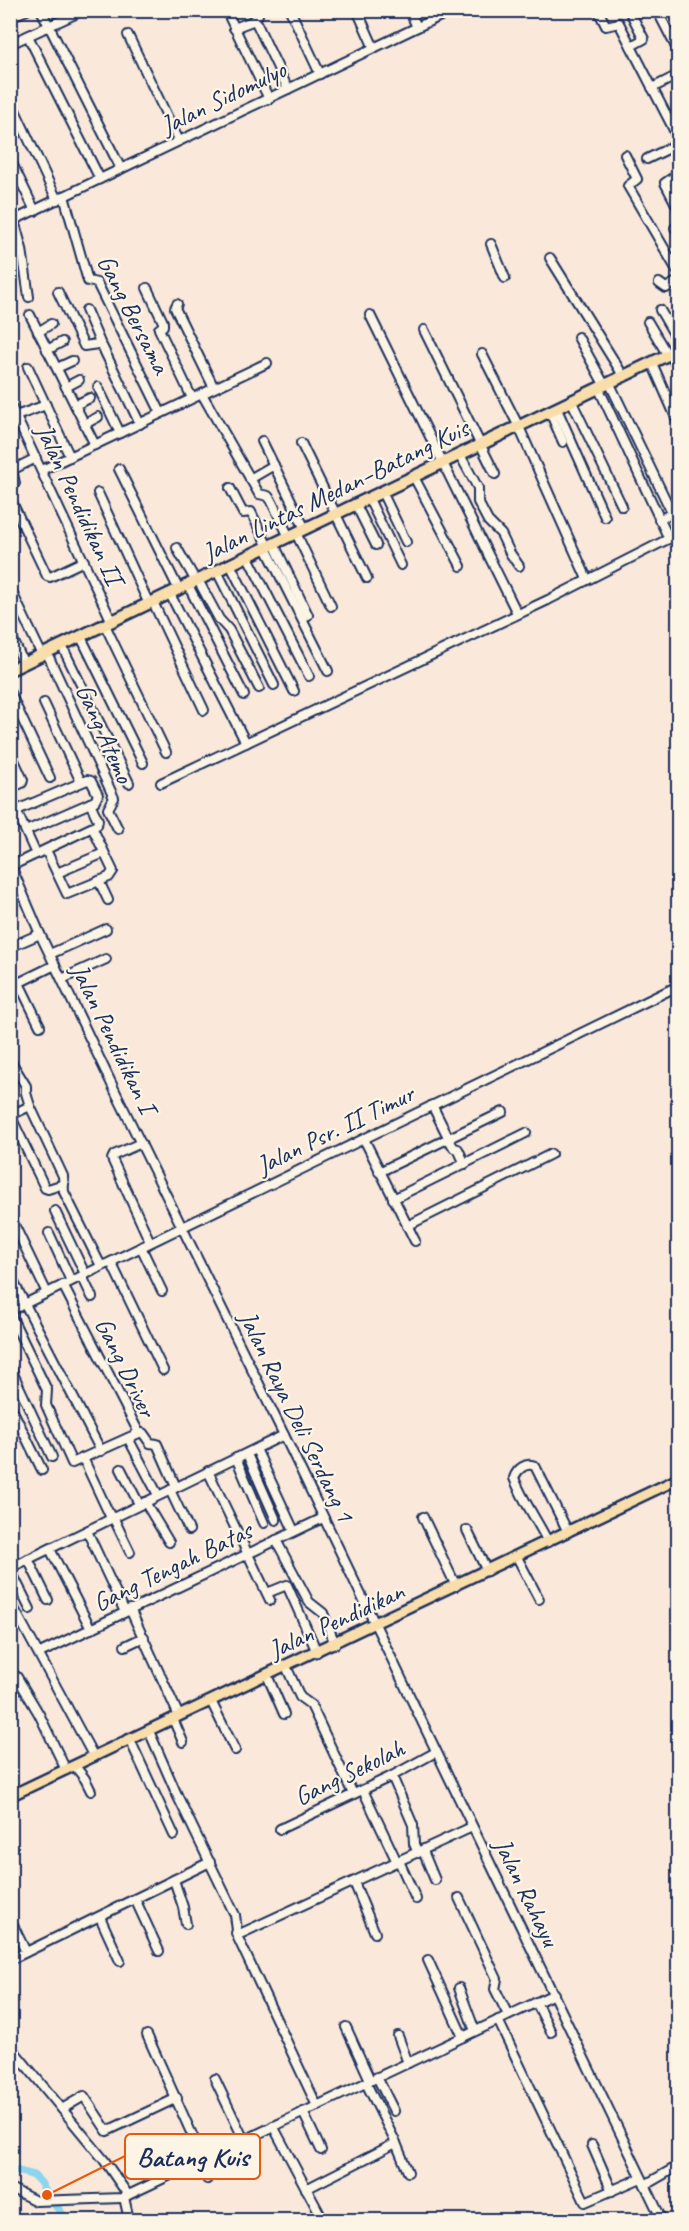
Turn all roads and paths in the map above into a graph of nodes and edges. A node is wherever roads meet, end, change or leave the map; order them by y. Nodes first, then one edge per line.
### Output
1 (27, 10) edge
2 (41, 10) edge
3 (226, 10) edge
4 (258, 10) edge
5 (290, 10) edge
6 (357, 10) edge
7 (409, 10) edge
8 (453, 10) edge
9 (598, 10) edge
10 (629, 10) edge
11 (657, 10) edge
12 (75, 14) dead end
13 (10, 17) edge
14 (254, 19) junction
15 (48, 27) junction
16 (417, 27) junction
17 (234, 28) junction
18 (128, 35) dead end
19 (28, 36) junction
20 (10, 44) edge
21 (631, 46) junction
22 (374, 48) junction
23 (678, 51) edge
24 (320, 74) junction
25 (678, 75) edge
26 (652, 88) junction
27 (288, 89) junction
28 (268, 99) junction
29 (14, 108) dead end
30 (675, 124) edge
31 (179, 141) junction
32 (678, 142) edge
33 (625, 155) dead end
34 (10, 159) edge
35 (647, 159) dead end
36 (121, 170) junction
37 (678, 174) edge
38 (100, 179) junction
39 (61, 198) junction
40 (678, 208) edge
41 (35, 211) junction
42 (12, 221) edge
43 (491, 244) dead end
44 (550, 258) dead end
45 (678, 272) edge
46 (505, 278) dead end
47 (678, 281) edge
48 (659, 283) dead end
49 (147, 288) dead end
50 (58, 292) dead end
51 (29, 297) dead end
52 (177, 304) dead end
53 (86, 310) dead end
54 (660, 310) dead end
55 (30, 315) dead end
56 (370, 315) dead end
57 (648, 322) dead end
58 (51, 324) dead end
59 (424, 330) dead end
60 (38, 332) junction
61 (578, 337) dead end
62 (678, 341) edge
63 (62, 342) dead end
64 (101, 345) junction
65 (47, 350) junction
66 (672, 353) edge
67 (482, 354) dead end
68 (72, 361) dead end
69 (267, 363) dead end
70 (652, 363) junction
71 (28, 367) dead end
72 (57, 369) junction
73 (678, 370) edge
74 (624, 377) junction
75 (79, 380) dead end
76 (605, 386) junction
77 (66, 387) junction
78 (98, 387) dead end
79 (214, 388) junction
80 (202, 394) junction
81 (90, 398) dead end
82 (192, 398) junction
83 (572, 402) junction
84 (10, 404) edge
85 (46, 405) junction
86 (75, 405) junction
87 (553, 411) junction
88 (161, 413) junction
89 (16, 416) junction
90 (98, 417) dead end
91 (678, 422) edge
92 (85, 424) junction
93 (140, 424) junction
94 (519, 427) junction
95 (120, 433) junction
96 (262, 441) dead end
97 (563, 442) dead end
98 (301, 443) dead end
99 (95, 445) junction
100 (481, 445) junction
101 (643, 451) junction
102 (460, 455) junction
103 (70, 457) junction
104 (630, 457) junction
105 (36, 458) junction
106 (442, 464) junction
107 (274, 465) junction
108 (42, 470) junction
109 (119, 470) dead end
110 (495, 474) dead end
111 (414, 477) junction
112 (250, 479) junction
113 (10, 487) edge
114 (230, 488) dead end
115 (382, 492) junction
116 (98, 493) dead end
117 (369, 499) junction
118 (12, 500) edge
119 (356, 505) junction
120 (622, 506) dead end
121 (336, 514) junction
122 (605, 517) dead end
123 (659, 520) junction
124 (296, 533) junction
125 (678, 534) edge
126 (669, 539) junction
127 (406, 542) dead end
128 (376, 545) dead end
129 (269, 546) junction
130 (177, 548) dead end
131 (248, 556) junction
132 (84, 561) junction
133 (230, 564) junction
134 (401, 565) dead end
135 (461, 566) dead end
136 (519, 566) dead end
137 (217, 571) junction
138 (367, 578) dead end
139 (587, 579) junction
140 (186, 586) junction
141 (10, 588) edge
142 (151, 603) junction
143 (331, 606) dead end
144 (518, 613) junction
145 (308, 615) dead end
146 (108, 624) junction
147 (10, 633) edge
148 (81, 637) junction
149 (62, 646) junction
150 (44, 654) junction
151 (24, 664) junction
152 (10, 670) edge
153 (328, 670) dead end
154 (309, 676) dead end
155 (274, 685) dead end
156 (259, 688) dead end
157 (294, 691) dead end
158 (10, 693) edge
159 (143, 695) dead end
160 (244, 695) dead end
161 (44, 703) dead end
162 (204, 710) dead end
163 (246, 743) junction
164 (166, 752) dead end
165 (10, 757) edge
166 (143, 763) dead end
167 (50, 778) dead end
168 (81, 782) junction
169 (129, 783) dead end
170 (161, 783) dead end
171 (10, 788) edge
172 (10, 797) edge
173 (90, 803) junction
174 (17, 810) junction
175 (93, 829) junction
176 (118, 829) dead end
177 (27, 831) junction
178 (46, 850) junction
179 (104, 853) junction
180 (36, 854) junction
181 (10, 866) edge
182 (57, 873) junction
183 (99, 881) junction
184 (108, 900) dead end
185 (106, 929) dead end
186 (40, 934) junction
187 (10, 947) edge
188 (50, 954) junction
189 (105, 959) dead end
190 (55, 965) junction
191 (62, 979) junction
192 (19, 983) junction
193 (678, 986) edge
194 (10, 987) edge
195 (40, 1026) dead end
196 (12, 1066) edge
197 (432, 1105) junction
198 (30, 1106) junction
199 (503, 1112) dead end
200 (526, 1133) dead end
201 (448, 1138) junction
202 (364, 1139) junction
203 (141, 1143) junction
204 (551, 1154) dead end
205 (465, 1164) junction
206 (379, 1172) junction
207 (64, 1184) junction
208 (393, 1199) junction
209 (55, 1211) dead end
210 (10, 1216) edge
211 (182, 1226) junction
212 (407, 1226) junction
213 (49, 1233) dead end
214 (415, 1241) dead end
215 (150, 1242) junction
216 (141, 1247) junction
217 (111, 1262) junction
218 (101, 1266) junction
219 (10, 1275) edge
220 (84, 1275) junction
221 (67, 1283) junction
222 (162, 1291) dead end
223 (47, 1293) junction
224 (93, 1297) dead end
225 (26, 1303) junction
226 (10, 1312) edge
227 (10, 1367) edge
228 (164, 1370) dead end
229 (11, 1408) edge
230 (139, 1433) junction
231 (284, 1435) junction
232 (128, 1438) junction
233 (256, 1449) junction
234 (101, 1451) junction
235 (247, 1454) junction
236 (52, 1457) dead end
237 (83, 1458) junction
238 (236, 1458) junction
239 (121, 1469) dead end
240 (42, 1470) dead end
241 (208, 1471) junction
242 (678, 1479) edge
243 (173, 1488) junction
244 (158, 1495) junction
245 (142, 1503) junction
246 (423, 1516) dead end
247 (112, 1518) junction
248 (323, 1518) junction
249 (276, 1520) dead end
250 (264, 1523) dead end
251 (189, 1530) dead end
252 (466, 1530) dead end
253 (87, 1531) junction
254 (294, 1532) junction
255 (568, 1532) junction
256 (276, 1540) junction
257 (169, 1542) dead end
258 (549, 1542) junction
259 (50, 1549) junction
260 (130, 1552) dead end
261 (246, 1554) junction
262 (518, 1557) junction
263 (28, 1559) junction
264 (10, 1569) edge
265 (487, 1571) junction
266 (456, 1586) junction
267 (539, 1599) dead end
268 (10, 1600) edge
269 (48, 1600) dead end
270 (30, 1609) dead end
271 (128, 1610) junction
272 (374, 1624) junction
273 (91, 1629) junction
274 (144, 1637) junction
275 (335, 1644) junction
276 (125, 1646) dead end
277 (317, 1652) junction
278 (40, 1653) junction
279 (286, 1666) junction
280 (10, 1671) edge
281 (267, 1675) junction
282 (211, 1701) junction
283 (284, 1714) dead end
284 (176, 1718) junction
285 (149, 1731) junction
286 (130, 1740) junction
287 (183, 1742) dead end
288 (235, 1750) dead end
289 (436, 1752) junction
290 (94, 1757) junction
291 (70, 1768) junction
292 (392, 1776) junction
293 (363, 1790) junction
294 (91, 1791) dead end
295 (353, 1794) junction
296 (10, 1796) edge
297 (472, 1827) junction
298 (280, 1829) dead end
299 (174, 1835) dead end
300 (420, 1852) junction
301 (210, 1862) junction
302 (398, 1862) junction
303 (174, 1880) junction
304 (435, 1880) dead end
305 (354, 1882) junction
306 (459, 1898) dead end
307 (135, 1899) junction
308 (416, 1899) dead end
309 (100, 1917) junction
310 (10, 1919) edge
311 (186, 1924) dead end
312 (375, 1933) dead end
313 (236, 1934) junction
314 (159, 1951) dead end
315 (26, 1952) junction
316 (10, 1960) edge
317 (428, 1960) dead end
318 (120, 1961) dead end
319 (459, 1988) dead end
320 (554, 1994) junction
321 (536, 2002) junction
322 (508, 2015) junction
323 (498, 2020) junction
324 (346, 2027) dead end
325 (475, 2031) junction
326 (551, 2032) dead end
327 (147, 2035) dead end
328 (398, 2036) dead end
329 (463, 2037) junction
330 (10, 2046) edge
331 (408, 2063) junction
332 (215, 2079) dead end
333 (371, 2080) junction
334 (177, 2098) junction
335 (317, 2106) junction
336 (62, 2109) junction
337 (394, 2110) dead end
338 (303, 2112) junction
339 (273, 2126) junction
340 (244, 2140) junction
341 (396, 2143) junction
342 (592, 2145) dead end
343 (321, 2150) dead end
344 (200, 2160) junction
345 (678, 2166) edge
346 (408, 2172) dead end
347 (207, 2179) dead end
348 (643, 2182) junction
349 (10, 2188) edge
350 (306, 2189) junction
351 (612, 2191) junction
352 (126, 2196) junction
353 (129, 2220) edge
354 (323, 2220) edge
355 (662, 2220) edge

1 - 13 street
2 - 15 street
3 - 17 street
4 - 14 street
5 - 24 street
6 - 22 street
7 - 16 street
8 - 16 street, Jalan Sidomulyo
9 - 21 street
10 - 21 street
11 - 23 street
12 - 15 street
14 - 17 street
14 - 27 street
15 - 19 street
15 - 36 street
16 - 22 street, Jalan Sidomulyo
17 - 28 street
18 - 31 street
19 - 20 street
19 - 38 street
21 - 26 street
22 - 24 street, Jalan Sidomulyo
24 - 27 street, Jalan Sidomulyo
25 - 26 street
26 - 30 street
27 - 28 street, Jalan Sidomulyo
28 - 31 street, Jalan Sidomulyo
29 - 39 street
30 - 32 street
31 - 36 street, Jalan Sidomulyo
32 - 35 street
33 - 45 street
34 - 41 street
36 - 38 street, Jalan Sidomulyo
37 - 40 street
38 - 39 street, Jalan Sidomulyo
39 - 41 street, Jalan Sidomulyo
39 - 88 street, Gang Bersama
41 - 42 street, Jalan Sidomulyo
42 - 51 street
43 - 46 street
44 - 74 street
47 - 48 street
49 - 82 street
50 - 64 street
52 - 79 street
53 - 64 street
54 - 62 street
55 - 60 street
56 - 106 street
57 - 66 street
58 - 60 street
59 - 100 street
60 - 65 street
61 - 76 street
63 - 65 street
64 - 93 street
65 - 72 street
66 - 70 highway, Jalan Lintas Medan–Batang Kuis
66 - 73 street
67 - 94 street
68 - 72 street
69 - 79 street
70 - 74 highway, Jalan Lintas Medan–Batang Kuis
70 - 91 street
71 - 85 street
72 - 77 street
74 - 76 highway, Jalan Lintas Medan–Batang Kuis
75 - 77 street
76 - 83 highway, Jalan Lintas Medan–Batang Kuis
76 - 101 street
76 - 104 street
77 - 86 street
78 - 95 street
79 - 80 street
80 - 82 street
80 - 112 street
81 - 86 street
82 - 88 street
83 - 87 highway, Jalan Lintas Medan–Batang Kuis
83 - 120 street
84 - 89 street, Jalan Pendidikan II
85 - 89 street
85 - 103 street
86 - 92 street
87 - 94 highway, Jalan Lintas Medan–Batang Kuis
87 - 97 street
87 - 122 street
88 - 93 street
89 - 105 street, Jalan Pendidikan II
90 - 92 street
92 - 99 street
93 - 95 street
94 - 100 highway, Jalan Lintas Medan–Batang Kuis
94 - 139 street
95 - 99 street
96 - 107 street
98 - 121 street
99 - 103 street
100 - 102 highway, Jalan Lintas Medan–Batang Kuis
100 - 110 street
101 - 104 street
101 - 123 street
102 - 106 highway, Jalan Lintas Medan–Batang Kuis
102 - 136 street
103 - 108 street
104 - 123 street
105 - 108 street, Jalan Pendidikan II
105 - 113 street
106 - 111 highway, Jalan Lintas Medan–Batang Kuis
106 - 144 street
107 - 112 street
107 - 124 street
108 - 132 street, Jalan Pendidikan II
109 - 140 street
111 - 115 highway, Jalan Lintas Medan–Batang Kuis
111 - 135 street
112 - 124 street
114 - 129 street
115 - 117 highway, Jalan Lintas Medan–Batang Kuis
115 - 127 street
116 - 142 street
117 - 119 highway, Jalan Lintas Medan–Batang Kuis
117 - 134 street
118 - 132 street
119 - 121 highway, Jalan Lintas Medan–Batang Kuis
119 - 128 street
121 - 124 highway, Jalan Lintas Medan–Batang Kuis
121 - 138 street
123 - 126 street
124 - 129 highway, Jalan Lintas Medan–Batang Kuis
124 - 143 street
125 - 126 street
126 - 139 street
129 - 131 highway, Jalan Lintas Medan–Batang Kuis
129 - 145 street
129 - 153 street
130 - 140 street
131 - 133 highway, Jalan Lintas Medan–Batang Kuis
131 - 154 street
132 - 146 street, Jalan Pendidikan II
133 - 137 highway, Jalan Lintas Medan–Batang Kuis
133 - 157 street
137 - 140 highway, Jalan Lintas Medan–Batang Kuis
137 - 155 street
139 - 144 street
140 - 142 highway, Jalan Lintas Medan–Batang Kuis
140 - 156 street
140 - 160 street
140 - 163 street
141 - 150 street
142 - 146 highway, Jalan Lintas Medan–Batang Kuis
142 - 162 street
144 - 163 street
146 - 148 highway, Jalan Lintas Medan–Batang Kuis
146 - 159 street
146 - 164 street
147 - 151 street
148 - 149 highway, Jalan Lintas Medan–Batang Kuis
148 - 166 street
149 - 150 highway, Jalan Lintas Medan–Batang Kuis
149 - 169 street
150 - 151 highway, Jalan Lintas Medan–Batang Kuis
150 - 176 street, Gang Atemo
151 - 152 highway, Jalan Lintas Medan–Batang Kuis
158 - 167 street
161 - 168 street
163 - 170 street
165 - 171 street
168 - 173 street
168 - 174 street
172 - 174 street
173 - 175 street
173 - 177 street
174 - 177 street
175 - 178 street
175 - 179 street
177 - 180 street
178 - 180 street
178 - 182 street
179 - 182 street
179 - 183 street
180 - 181 street
181 - 186 street, Jalan Pendidikan I
182 - 183 street
183 - 184 street
185 - 188 street
186 - 187 street
186 - 188 street, Jalan Pendidikan I
188 - 190 street, Jalan Pendidikan I
189 - 191 street
190 - 191 street, Jalan Pendidikan I
190 - 192 street
191 - 203 street, Jalan Pendidikan I
192 - 194 street
192 - 195 street
193 - 197 street, Jalan Psr. II Timur
196 - 198 street
197 - 201 street
197 - 202 street, Jalan Psr. II Timur
198 - 207 street
198 - 207 street
199 - 201 street
200 - 205 street
201 - 205 street
201 - 206 street
202 - 206 street
202 - 211 street, Jalan Psr. II Timur
203 - 211 street, Jalan Pendidikan I
203 - 215 street
204 - 212 street
205 - 208 street
206 - 208 street
207 - 218 street
208 - 212 street
209 - 220 street
210 - 223 street
211 - 215 street, Jalan Psr. II Timur
211 - 231 street, Jalan Raya Deli Serdang 1
212 - 214 street
213 - 221 street, Gang Driver
215 - 216 street, Jalan Psr. II Timur
216 - 217 street, Jalan Psr. II Timur
216 - 222 street
217 - 218 street, Jalan Psr. II Timur
217 - 228 street
218 - 220 street, Jalan Psr. II Timur
219 - 225 street
220 - 221 street, Jalan Psr. II Timur
220 - 224 street
221 - 223 street, Jalan Psr. II Timur
221 - 230 street, Gang Driver
223 - 225 street, Jalan Psr. II Timur
225 - 226 street, Jalan Psr. II Timur
225 - 234 street
226 - 237 street
227 - 236 street
229 - 240 street
230 - 232 street, Gang Driver
230 - 243 street
231 - 233 street
231 - 248 street, Jalan Raya Deli Serdang 1
232 - 234 street
232 - 244 street, Gang Driver
233 - 235 street
233 - 254 street
234 - 237 street
235 - 238 street
235 - 249 street
237 - 247 street
238 - 241 street
238 - 250 street
239 - 245 street
241 - 243 street
241 - 261 street
242 - 255 main road, Jalan Pendidikan
243 - 244 street
243 - 251 street
244 - 245 street
245 - 247 street
245 - 257 street
246 - 266 street
247 - 253 street
247 - 260 street
248 - 254 street, Gang Tengah Batas
248 - 272 street, Jalan Raya Deli Serdang 1
252 - 265 street
253 - 259 street
253 - 271 street
254 - 256 street, Gang Tengah Batas
255 - 258 main road, Jalan Pendidikan
255 - 258 street
256 - 261 street, Gang Tengah Batas
256 - 275 street
258 - 262 main road, Jalan Pendidikan
259 - 263 street
259 - 273 street
261 - 271 street, Gang Tengah Batas
261 - 277 street
262 - 265 main road, Jalan Pendidikan
262 - 267 street
263 - 264 street
263 - 269 street
264 - 270 street
265 - 266 main road, Jalan Pendidikan
266 - 272 main road, Jalan Pendidikan
268 - 278 street
271 - 273 street, Gang Tengah Batas
271 - 274 street
272 - 275 main road, Jalan Pendidikan
272 - 289 street, Jalan Rahayu
273 - 278 street, Gang Tengah Batas
274 - 276 street
274 - 284 street
275 - 277 main road, Jalan Pendidikan
277 - 279 main road, Jalan Pendidikan
278 - 290 street
279 - 281 main road, Jalan Pendidikan
279 - 295 street
280 - 291 street
281 - 282 main road, Jalan Pendidikan
281 - 283 street
282 - 284 main road, Jalan Pendidikan
282 - 288 street
284 - 285 main road, Jalan Pendidikan
284 - 287 street
285 - 286 main road, Jalan Pendidikan
285 - 301 street
286 - 290 main road, Jalan Pendidikan
286 - 299 street
289 - 292 street, Gang Sekolah
289 - 297 street, Jalan Rahayu
290 - 291 main road, Jalan Pendidikan
291 - 294 street
291 - 296 main road, Jalan Pendidikan
292 - 293 street, Gang Sekolah
292 - 300 street
293 - 295 street, Gang Sekolah
293 - 302 street
295 - 298 street, Gang Sekolah
297 - 300 street
297 - 320 street, Jalan Rahayu
300 - 302 street
300 - 304 street
301 - 303 street
301 - 313 street
302 - 305 street
302 - 308 street
303 - 307 street
303 - 311 street
305 - 312 street
305 - 313 street
306 - 322 street
307 - 309 street
307 - 314 street
309 - 315 street
309 - 318 street
310 - 315 street
313 - 335 street
315 - 316 street
317 - 329 street
319 - 325 street
320 - 321 street
320 - 348 street, Jalan Rahayu
321 - 322 street
321 - 326 street
322 - 323 street
323 - 325 street
323 - 351 street
324 - 333 street
325 - 329 street
327 - 334 street
328 - 331 street
329 - 331 street
330 - 336 street
331 - 333 street
332 - 340 street
333 - 335 street
333 - 337 street
333 - 341 street
334 - 336 street
334 - 344 street
335 - 338 street
336 - 352 street
338 - 339 street
338 - 343 street
339 - 340 street
339 - 350 street
340 - 344 street
341 - 346 street
341 - 350 street
342 - 351 street
344 - 347 street
344 - 352 street
345 - 348 street
348 - 351 street
348 - 355 street
349 - 352 street
350 - 354 street
352 - 353 street

